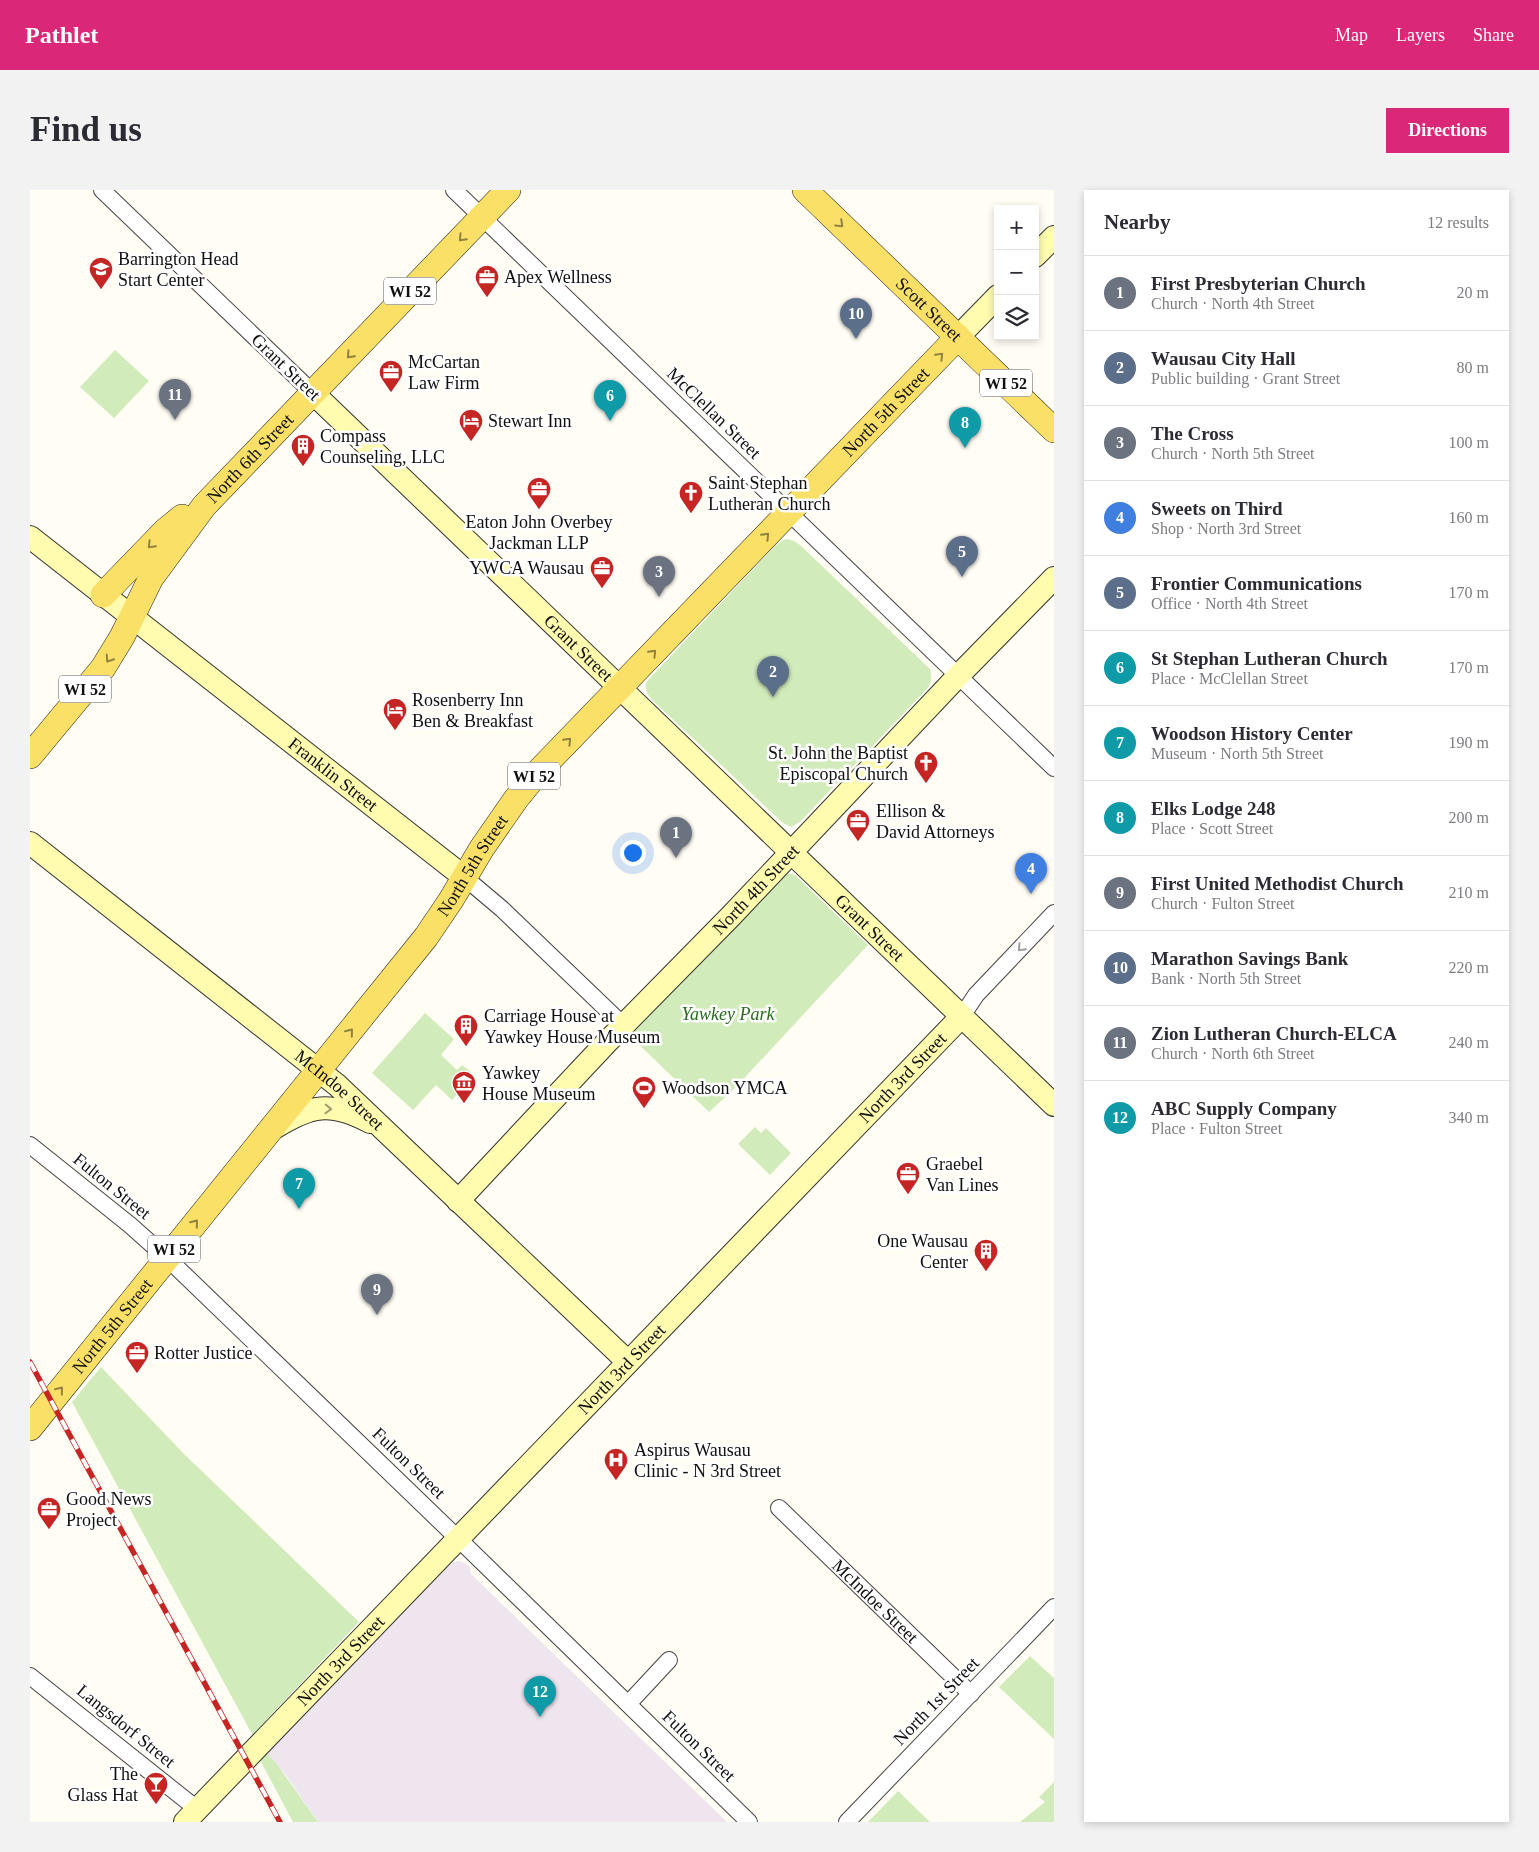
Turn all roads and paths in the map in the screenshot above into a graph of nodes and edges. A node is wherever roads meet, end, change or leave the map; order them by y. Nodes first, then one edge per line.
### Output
1 (102, 190) edge
2 (454, 190) edge
3 (508, 190) edge
4 (805, 190) edge
5 (482, 217) junction
6 (1054, 237) edge
7 (1039, 252) edge
8 (994, 300) edge
9 (958, 337) junction
10 (313, 393) junction
11 (1054, 430) edge
12 (204, 506) junction
13 (788, 513) junction
14 (30, 537) edge
15 (1054, 578) edge
16 (103, 595) junction
17 (132, 616) junction
18 (958, 676) junction
19 (619, 688) junction
20 (30, 756) edge
21 (1054, 768) edge
22 (30, 843) edge
23 (792, 851) junction
24 (464, 877) junction
25 (1054, 913) edge
26 (962, 1016) junction
27 (623, 1025) junction
28 (318, 1069) junction
29 (1054, 1105) edge
30 (384, 1129) junction
31 (268, 1132) junction
32 (30, 1146) edge
33 (458, 1201) junction
34 (166, 1258) junction
35 (628, 1362) junction
36 (30, 1428) edge
37 (779, 1508) dead end
38 (458, 1538) junction
39 (1054, 1607) edge
40 (669, 1660) dead end
41 (30, 1676) edge
42 (970, 1694) junction
43 (628, 1704) junction
44 (191, 1816) edge
45 (749, 1822) edge
46 (847, 1822) edge

1 - 10 street, Grant Street
2 - 5 street, McClellan Street
3 - 5 main road, North 6th Street / WI 52
4 -> 9 main road, Scott Street
5 -> 10 main road, North 6th Street / WI 52
5 - 13 street, McClellan Street
6 - 7 street
8 - 9 street, North 5th Street
9 - 11 main road, Scott Street / WI 52
13 -> 9 main road, North 5th Street / WI 52
10 - 12 main road, North 6th Street / WI 52
10 - 19 street, Grant Street
12 -> 16 main road
12 - 17 main road, North 6th Street / WI 52
13 - 18 street, McClellan Street
19 -> 13 main road, North 5th Street / WI 52
14 - 16 street, Franklin Street
15 - 18 street, North 4th Street
16 - 17 street, Franklin Street
17 -> 20 main road, North 6th Street / WI 52
17 - 24 street, Franklin Street
18 - 21 street, McClellan Street
18 - 23 street, North 4th Street
19 - 23 street, Grant Street
24 -> 19 main road, North 5th Street / WI 52
22 - 28 street, McIndoe Street
23 - 26 street, Grant Street
23 - 27 street, North 4th Street
24 - 27 street, Franklin Street
28 -> 24 main road, North 5th Street / WI 52
25 -> 26 street, North 3rd Street
26 - 29 street, Grant Street
26 - 35 street, North 3rd Street
27 - 33 street, North 4th Street
28 - 30 street, McIndoe Street
28 - 31 main road, North 5th Street / WI 52
31 -> 30 street
30 - 33 street, McIndoe Street
34 -> 31 main road, North 5th Street / WI 52
32 - 34 street, Fulton Street
33 - 35 street, McIndoe Street
36 -> 34 main road, North 5th Street / WI 52
34 - 38 street, Fulton Street
35 - 38 street, North 3rd Street
37 - 42 street, McIndoe Street
38 - 43 street, Fulton Street
38 - 44 street, North 3rd Street
39 - 42 street, North 1st Street
40 - 43 street
41 - 44 street, Langsdorf Street
42 - 46 street, North 1st Street
43 - 45 street, Fulton Street

